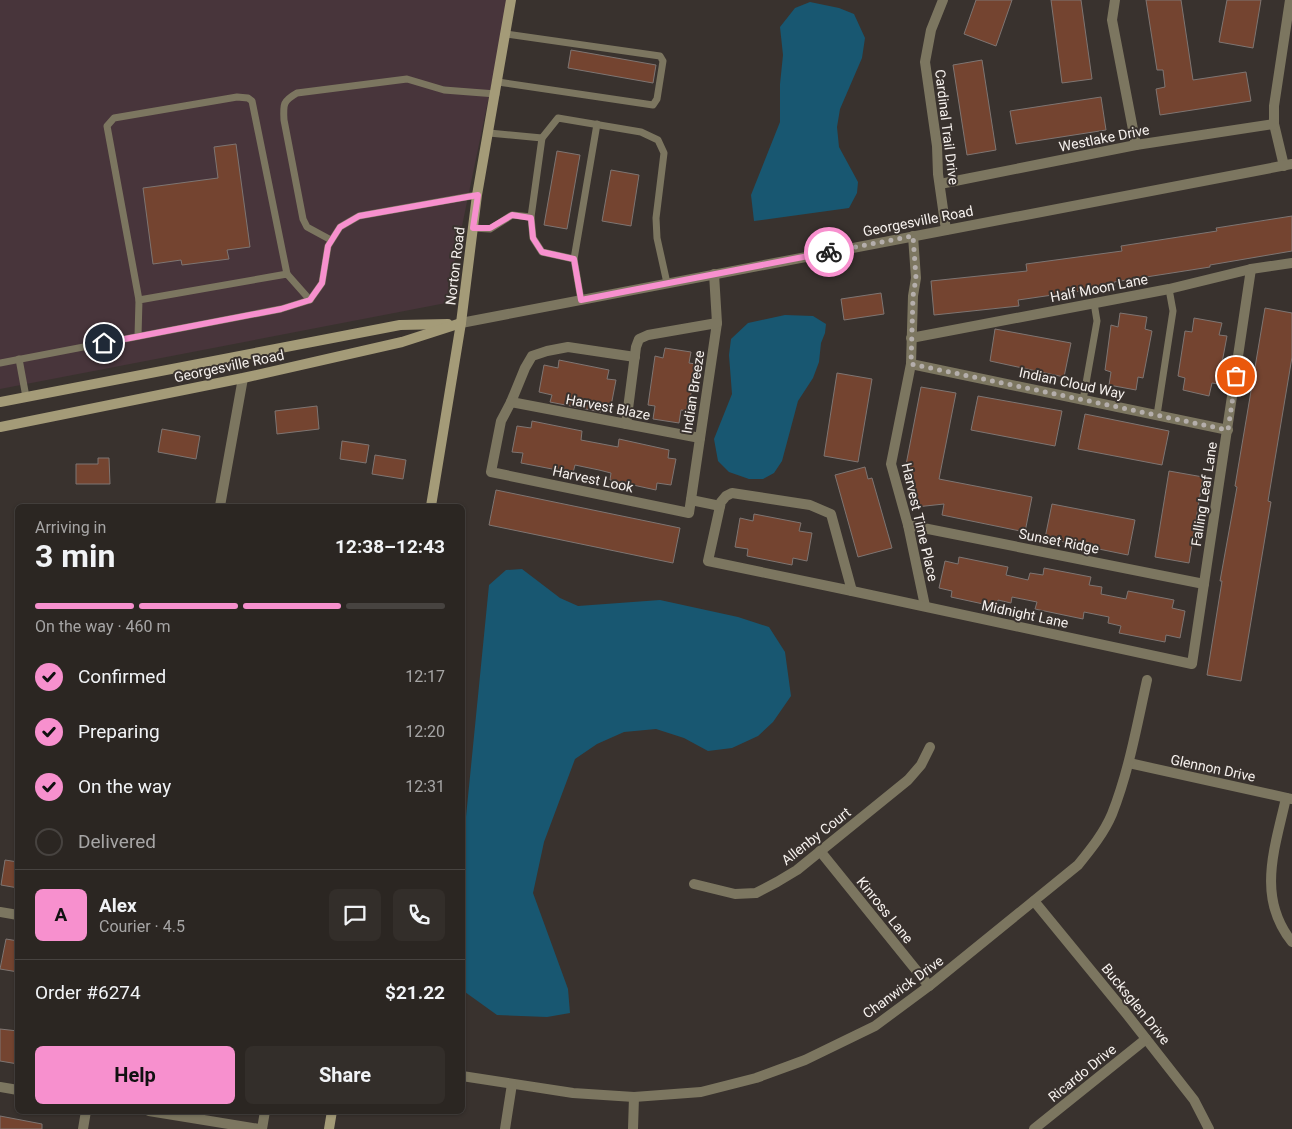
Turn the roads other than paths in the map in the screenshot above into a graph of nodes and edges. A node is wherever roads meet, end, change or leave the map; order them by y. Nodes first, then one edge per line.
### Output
1 (511, 0) edge
2 (943, 0) edge
3 (1115, 0) edge
4 (1290, 0) edge
5 (506, 34) junction
6 (498, 82) junction
7 (496, 94) junction
8 (597, 124) junction
9 (1274, 124) junction
10 (489, 133) junction
11 (542, 138) junction
12 (1136, 145) junction
13 (1288, 165) edge
14 (940, 184) junction
15 (478, 195) junction
16 (531, 218) junction
17 (473, 228) junction
18 (946, 230) junction
19 (913, 236) junction
20 (331, 240) junction
21 (574, 259) junction
22 (1292, 264) edge
23 (1251, 269) junction
24 (287, 274) junction
25 (714, 274) junction
26 (667, 284) junction
27 (1169, 289) junction
28 (139, 300) junction
29 (310, 300) junction
30 (581, 300) junction
31 (1094, 304) junction
32 (461, 323) junction
33 (717, 323) junction
34 (138, 336) junction
35 (911, 338) junction
36 (635, 357) junction
37 (19, 359) junction
38 (0, 363) edge
39 (911, 364) junction
40 (243, 378) junction
41 (26, 397) junction
42 (1083, 400) junction
43 (0, 402) edge
44 (511, 402) junction
45 (1157, 415) junction
46 (626, 424) junction
47 (0, 427) edge
48 (1228, 430) junction
49 (700, 438) junction
50 (690, 500) junction
51 (220, 504) edge
52 (431, 504) edge
53 (720, 506) junction
54 (688, 513) joint
55 (908, 525) junction
56 (1204, 584) junction
57 (852, 591) junction
58 (925, 606) junction
59 (1192, 664) joint
60 (1147, 680) dead end
61 (930, 747) dead end
62 (1128, 764) junction
63 (1289, 798) edge
64 (820, 851) junction
65 (694, 884) dead end
66 (1034, 901) junction
67 (0, 912) edge
68 (15, 914) edge
69 (1292, 942) edge
70 (929, 986) junction
71 (1146, 1039) junction
72 (465, 1076) edge
73 (512, 1084) junction
74 (0, 1087) edge
75 (15, 1090) edge
76 (634, 1097) junction
77 (86, 1114) edge
78 (168, 1114) edge
79 (264, 1114) edge
80 (332, 1114) edge
81 (83, 1129) edge
82 (261, 1129) edge
83 (329, 1129) edge
84 (505, 1129) edge
85 (633, 1129) edge
86 (1034, 1129) edge
87 (1209, 1129) edge

1 - 5 main road, Norton Road
2 - 14 street, Cardinal Trail Drive
3 - 12 street
4 - 9 street
5 - 6 main road, Norton Road
5 - 6 lane
6 - 7 main road, Norton Road
7 - 10 main road, Norton Road
7 - 20 lane
8 - 11 lane
8 - 21 lane
8 - 26 lane
9 - 12 street, Westlake Drive
9 - 13 street
10 - 11 lane
10 - 15 main road, Norton Road
11 - 16 lane
12 - 14 street, Westlake Drive
13 - 18 street, Georgesville Road
14 - 18 street, Cardinal Trail Drive
15 - 17 main road, Norton Road
15 - 20 lane
16 - 17 lane
16 - 21 lane
17 - 32 main road, Norton Road
18 - 19 street, Georgesville Road
19 - 25 street, Georgesville Road
19 - 35 street, Harvest Time Place
20 - 29 lane
21 - 30 lane
22 - 23 street, Half Moon Lane
23 - 27 street, Half Moon Lane
23 - 48 street, Falling Leaf Lane
24 - 28 lane
24 - 28 lane
24 - 29 lane
25 - 26 street, Georgesville Road
25 - 33 street, Indian Breeze
26 - 30 street, Georgesville Road
27 - 31 street, Half Moon Lane
27 - 45 lane
28 - 34 lane
29 - 34 lane
30 - 32 street, Georgesville Road
31 - 35 street, Half Moon Lane
31 - 42 lane
32 - 40 main road, Georgesville Road
32 - 41 main road, Georgesville Road
32 - 52 main road, Norton Road
33 - 36 street
33 - 49 street, Indian Breeze
34 - 37 lane
35 - 39 street, Harvest Time Place
36 - 44 street
36 - 46 street
37 - 38 lane
37 - 41 lane
39 - 42 street, Indian Cloud Way
39 - 55 street, Harvest Time Place
40 - 47 main road, Georgesville Road
40 - 51 street
41 - 43 main road, Georgesville Road
42 - 45 street, Indian Cloud Way
44 - 46 street, Harvest Blaze
44 - 54 street, Harvest Look
45 - 48 street, Indian Cloud Way
46 - 49 street, Harvest Blaze
48 - 56 street, Falling Leaf Lane
49 - 50 street, Indian Breeze
50 - 53 street
50 - 54 street, Indian Breeze
53 - 57 street
53 - 57 street, Midnight Lane
55 - 56 street, Sunset Ridge
55 - 58 street, Harvest Time Place
56 - 59 street, Falling Leaf Lane
57 - 58 street, Midnight Lane
58 - 59 street, Midnight Lane
60 - 62 street, Chanwick Drive
61 - 64 street, Allenby Court
62 - 63 street, Glennon Drive
62 - 66 street, Chanwick Drive
63 - 69 street
64 - 65 street, Allenby Court
64 - 70 street, Kinross Lane
66 - 70 street, Chanwick Drive
66 - 71 street, Bucksglen Drive
67 - 68 street
70 - 76 street, Chanwick Drive
71 - 86 street, Ricardo Drive
71 - 87 street, Bucksglen Drive
72 - 73 street, Chanwick Drive
73 - 76 street, Chanwick Drive
73 - 84 street
74 - 75 street
76 - 85 street
77 - 81 street
78 - 82 street
79 - 82 street
80 - 83 main road

